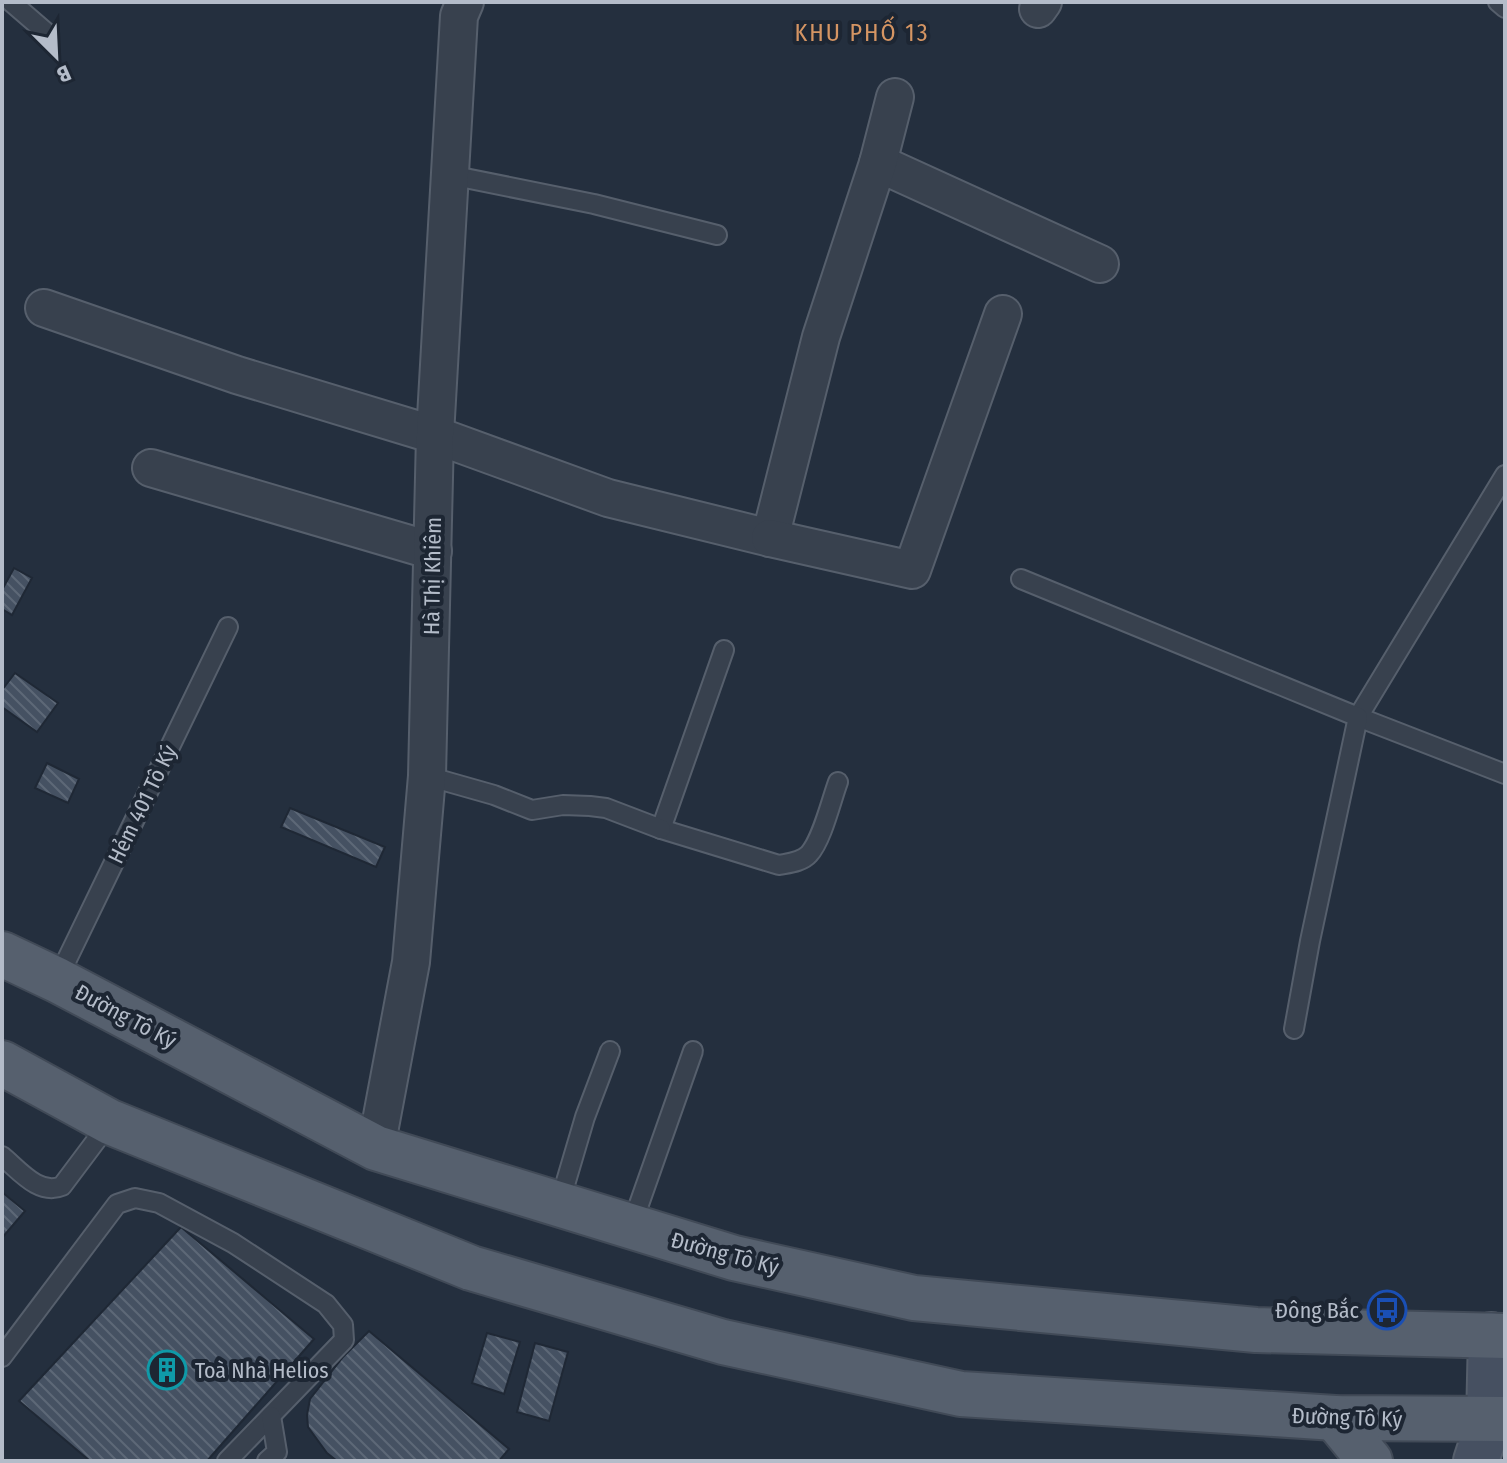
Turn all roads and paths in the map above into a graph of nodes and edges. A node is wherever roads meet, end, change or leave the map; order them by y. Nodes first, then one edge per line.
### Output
1 (11, 2) edge
2 (465, 2) edge
3 (1498, 2) edge
4 (1505, 8) edge
5 (47, 33) dead end
6 (895, 97) dead end
7 (878, 163) junction
8 (450, 175) junction
9 (717, 235) dead end
10 (1100, 264) dead end
11 (44, 308) dead end
12 (1003, 314) dead end
13 (435, 435) junction
14 (151, 468) dead end
15 (1505, 475) edge
16 (770, 538) junction
17 (433, 551) junction
18 (1021, 579) dead end
19 (228, 627) dead end
20 (724, 650) dead end
21 (1358, 717) junction
22 (1505, 774) edge
23 (427, 776) junction
24 (838, 782) dead end
25 (661, 829) junction
26 (2, 954) edge
27 (57, 980) junction
28 (1294, 1029) dead end
29 (610, 1051) dead end
30 (693, 1051) dead end
31 (2, 1063) edge
32 (110, 1122) junction
33 (376, 1148) junction
34 (2, 1156) edge
35 (559, 1205) junction
36 (631, 1227) junction
37 (1498, 1336) edge
38 (2, 1357) edge
39 (271, 1416) junction
40 (1335, 1418) junction
41 (1490, 1434) edge
42 (277, 1458) edge
43 (227, 1461) edge
44 (1370, 1461) edge

1 - 5 lane
2 - 8 street, Hà Thị Khiêm
3 - 4 lane
6 - 7 street
7 - 10 street
7 - 16 street
8 - 9 lane
8 - 13 street, Hà Thị Khiêm
11 - 13 street
12 - 16 street
13 - 16 street
13 - 17 street, Hà Thị Khiêm
14 - 17 street
15 - 21 lane
17 - 23 street, Hà Thị Khiêm
18 - 21 lane
19 - 27 lane, Hẻm 401 Tô Ký
20 - 25 lane
21 - 22 lane
21 - 28 lane
23 - 25 lane
23 - 33 street, Hà Thị Khiêm
24 - 25 lane
26 - 27 main road, Đường Tô Ký
27 - 33 main road, Đường Tô Ký
29 - 35 lane
30 - 36 lane
31 - 32 main road, Đường Tô Ký
32 - 34 lane
32 - 40 main road, Đường Tô Ký
33 - 35 main road, Đường Tô Ký
35 - 36 main road, Đường Tô Ký
36 - 37 main road, Đường Tô Ký
37 - 41 street
38 - 39 lane
39 - 42 lane
39 - 43 lane
40 - 41 main road, Đường Tô Ký
40 - 44 main road

